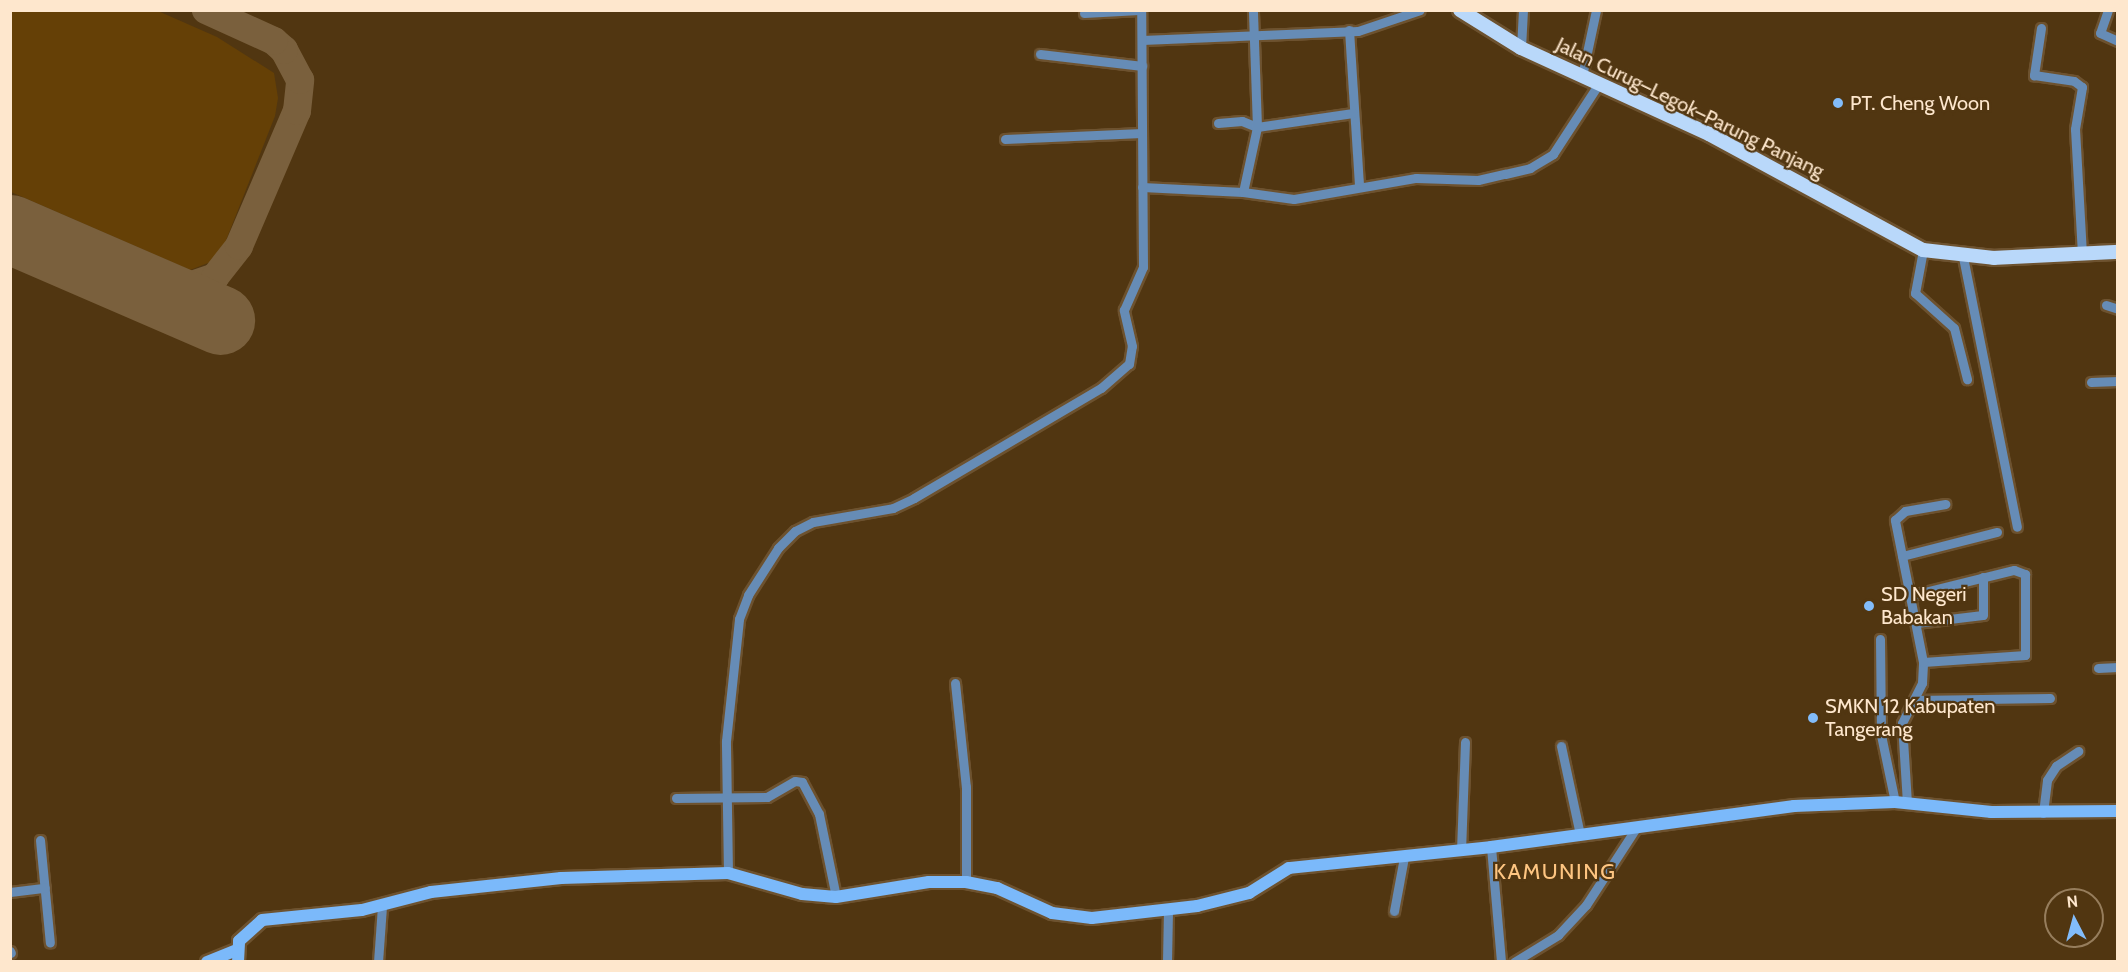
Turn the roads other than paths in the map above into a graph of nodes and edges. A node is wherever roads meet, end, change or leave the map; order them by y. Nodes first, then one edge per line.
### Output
1 (1140, 10) edge
2 (1253, 10) edge
3 (1420, 10) edge
4 (1460, 10) edge
5 (1523, 10) edge
6 (1596, 10) edge
7 (2108, 10) edge
8 (1084, 13) dead end
9 (2041, 28) dead end
10 (1349, 30) junction
11 (1254, 34) junction
12 (1142, 40) junction
13 (2118, 41) edge
14 (1521, 48) junction
15 (1040, 54) dead end
16 (1142, 66) junction
17 (1582, 76) junction
18 (1598, 85) junction
19 (1353, 113) junction
20 (1218, 123) dead end
21 (1257, 127) junction
22 (1142, 133) junction
23 (1005, 139) dead end
24 (1359, 186) junction
25 (1142, 187) junction
26 (1243, 192) junction
27 (1923, 250) junction
28 (2118, 252) edge
29 (2082, 255) junction
30 (1963, 257) junction
31 (2106, 305) dead end
32 (2118, 309) edge
33 (1967, 379) dead end
34 (2118, 381) edge
35 (2091, 382) dead end
36 (1945, 504) dead end
37 (2018, 527) dead end
38 (1997, 532) dead end
39 (1902, 556) junction
40 (1983, 577) junction
41 (1912, 595) junction
42 (1916, 623) junction
43 (1880, 639) dead end
44 (1923, 662) junction
45 (2098, 668) dead end
46 (2118, 668) edge
47 (955, 683) dead end
48 (2050, 698) dead end
49 (1914, 700) junction
50 (1465, 742) dead end
51 (1561, 746) dead end
52 (2078, 752) dead end
53 (724, 796) junction
54 (676, 798) dead end
55 (1901, 802) junction
56 (2118, 811) edge
57 (2043, 813) junction
58 (1636, 828) junction
59 (1580, 835) junction
60 (40, 840) dead end
61 (1491, 847) junction
62 (1461, 851) junction
63 (1404, 857) junction
64 (728, 873) junction
65 (966, 882) junction
66 (45, 888) junction
67 (10, 892) edge
68 (836, 897) junction
69 (382, 906) junction
70 (1168, 911) junction
71 (1394, 911) dead end
72 (50, 943) dead end
73 (237, 956) edge
74 (207, 962) edge
75 (378, 962) edge
76 (1167, 962) edge
77 (1501, 962) edge
78 (1514, 962) edge

1 - 8 street
1 - 12 street
2 - 11 street
3 - 10 street
4 - 14 main road, Jalan Curug–Legok–Parung Panjang
5 - 14 street
6 - 17 street
7 - 13 street
9 - 29 street
10 - 11 street
10 - 19 street
11 - 12 street
11 - 21 street
12 - 16 street
14 - 17 main road, Jalan Curug–Legok–Parung Panjang
15 - 16 street
16 - 22 street
17 - 18 main road, Jalan Curug–Legok–Parung Panjang
18 - 24 street
18 - 27 main road, Jalan Curug–Legok–Parung Panjang
19 - 21 street
19 - 24 street
20 - 21 street
21 - 26 street
22 - 23 street
22 - 25 street
24 - 26 street
25 - 26 street
25 - 53 street
27 - 30 main road, Jalan Curug–Legok–Parung Panjang
27 - 33 street
28 - 29 main road, Jalan Curug–Legok–Parung Panjang
29 - 30 main road, Jalan Curug–Legok–Parung Panjang
30 - 37 street
31 - 32 street
34 - 35 street
36 - 39 street
38 - 39 street
39 - 41 street
40 - 41 street
40 - 42 street
40 - 44 street
41 - 42 street
42 - 44 street
43 - 55 street
44 - 49 street
45 - 46 street
47 - 65 street
48 - 49 street
49 - 55 street
50 - 62 street
51 - 59 street
52 - 57 street
53 - 54 street
53 - 64 street
53 - 68 street
55 - 57 street
55 - 58 street
56 - 57 street
58 - 59 street
58 - 78 street
59 - 61 street
60 - 66 street
61 - 62 street
61 - 77 street
62 - 63 street
63 - 70 street
63 - 71 street
64 - 68 street
64 - 69 street
65 - 68 street
65 - 70 street
66 - 67 street
66 - 72 street
69 - 73 street
69 - 75 street
70 - 76 street
73 - 74 street

